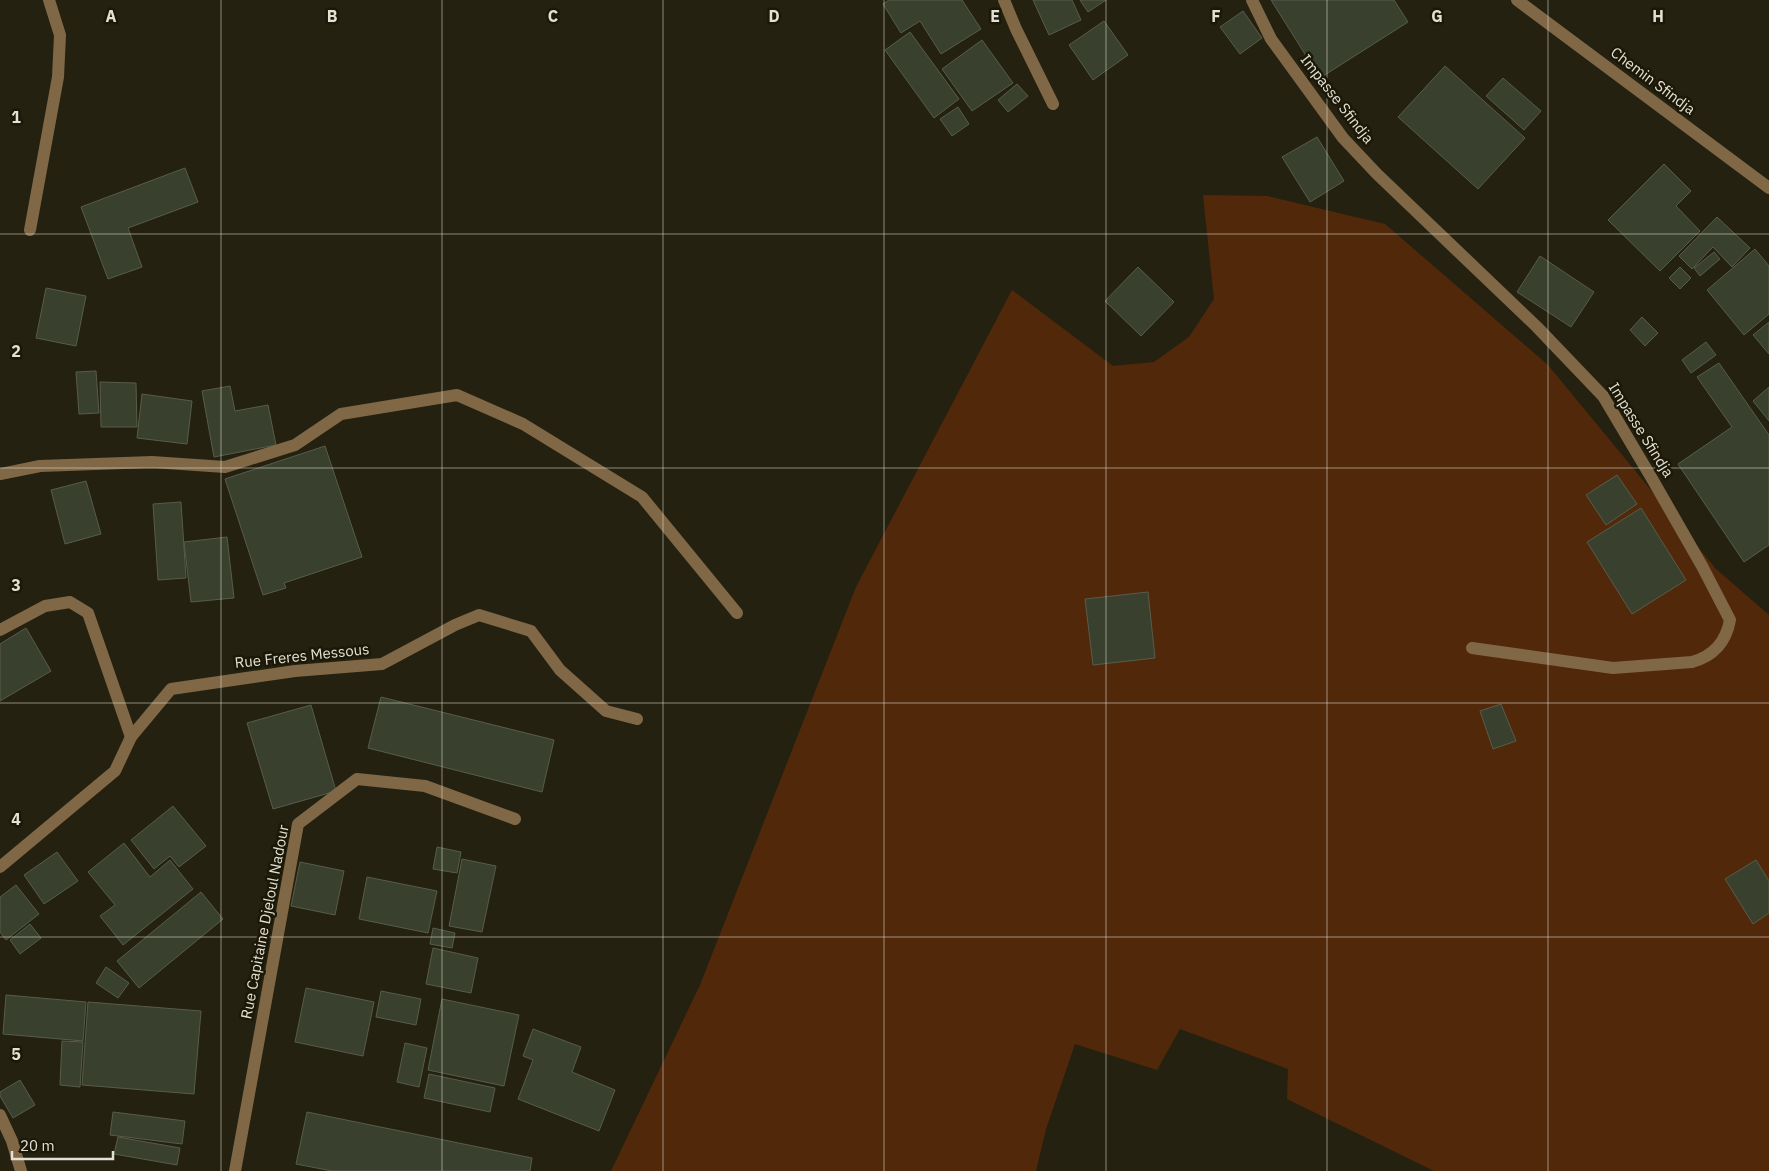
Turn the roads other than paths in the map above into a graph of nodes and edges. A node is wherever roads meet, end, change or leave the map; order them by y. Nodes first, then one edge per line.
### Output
1 (49, 0) edge
2 (1004, 0) edge
3 (1252, 0) edge
4 (1517, 0) edge
5 (1053, 104) dead end
6 (1769, 188) edge
7 (30, 230) dead end
8 (0, 474) edge
9 (737, 613) dead end
10 (0, 630) edge
11 (1472, 648) dead end
12 (637, 719) dead end
13 (131, 737) junction
14 (515, 819) dead end
15 (0, 867) edge
16 (0, 1115) edge
17 (21, 1171) edge
18 (234, 1171) edge

1 - 7 street
2 - 5 street
3 - 11 street, Impasse Sfindja
4 - 6 street, Chemin Sfindja
8 - 9 street
10 - 13 street
12 - 13 street, Rue Freres Messous
13 - 15 street, Rue Freres Messous
14 - 18 street, Rue Capitaine Djeloul Nadour
16 - 17 street

